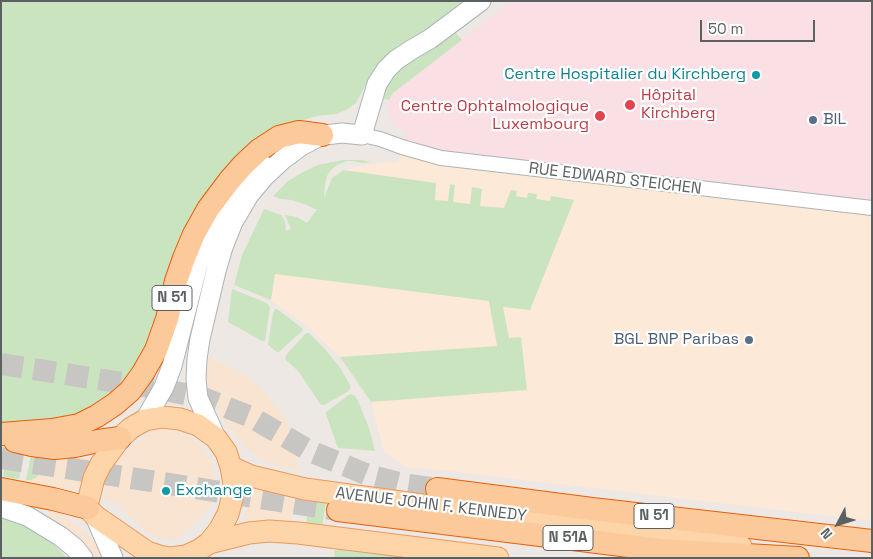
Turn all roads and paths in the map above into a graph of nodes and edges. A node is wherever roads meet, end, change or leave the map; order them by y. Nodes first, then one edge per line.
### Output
1 (481, 1) edge
2 (362, 134) junction
3 (322, 135) junction
4 (872, 208) edge
5 (145, 420) junction
6 (1, 436) edge
7 (120, 438) junction
8 (216, 438) junction
9 (231, 467) junction
10 (1, 489) edge
11 (437, 489) tunnel mouth
12 (1, 507) edge
13 (92, 512) junction
14 (872, 541) edge
15 (209, 543) junction
16 (185, 557) edge
17 (82, 558) edge
18 (113, 558) edge
19 (498, 558) edge
20 (629, 558) edge
21 (798, 558) edge
22 (813, 558) edge

1 - 2 main road
2 - 3 main road
2 - 4 street, RUE EDWARD STEICHEN
3 - 5 main road
3 - 6 highway, N 51
3 - 8 main road
5 - 7 main road, N 51
5 - 8 main road, N 51
6 - 7 highway, N 51
7 - 13 main road, N 51
8 - 9 main road, N 51
9 - 15 main road, N 51
9 - 22 main road, AVENUE JOHN F. KENNEDY / N 51
10 - 13 highway, N 51
11 - 14 highway, N 51
12 - 17 main road
13 - 16 main road, N 51
13 - 18 main road
15 - 16 main road, N 51
15 - 19 main road, N 51
20 - 21 highway, N 51A

